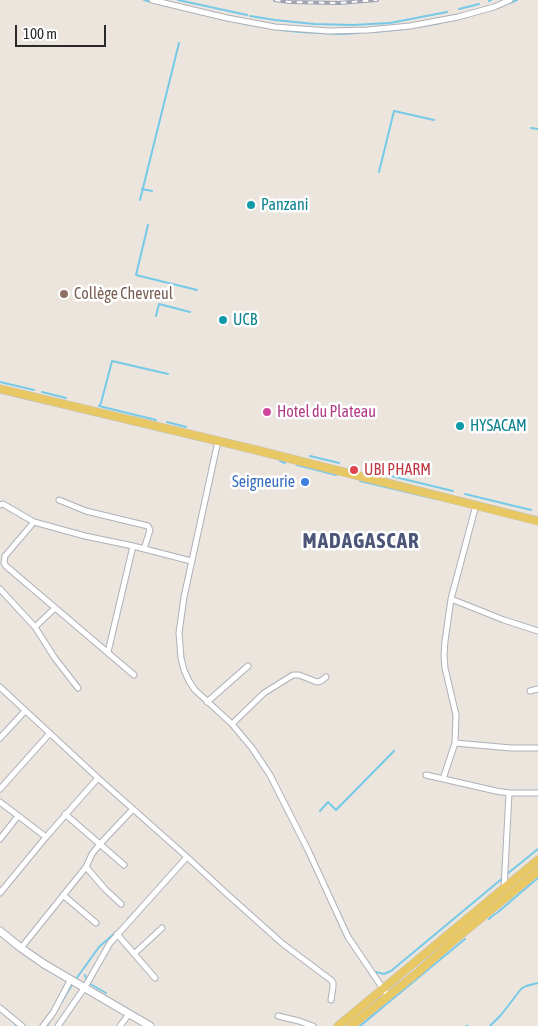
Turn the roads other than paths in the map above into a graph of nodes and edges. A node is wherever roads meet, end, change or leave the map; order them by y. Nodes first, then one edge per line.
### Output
1 (152, 0) edge
2 (510, 0) edge
3 (0, 389) edge
4 (218, 441) junction
5 (59, 500) dead end
6 (0, 505) edge
7 (476, 506) junction
8 (538, 521) edge
9 (34, 522) junction
10 (133, 546) junction
11 (144, 549) junction
12 (192, 561) junction
13 (0, 589) edge
14 (451, 599) junction
15 (55, 608) junction
16 (35, 627) junction
17 (538, 631) edge
18 (108, 652) junction
19 (248, 666) dead end
20 (134, 675) dead end
21 (326, 677) dead end
22 (0, 687) edge
23 (78, 688) dead end
24 (538, 689) edge
25 (530, 691) dead end
26 (207, 702) junction
27 (25, 711) junction
28 (232, 724) junction
29 (50, 733) junction
30 (0, 738) edge
31 (455, 743) junction
32 (538, 748) edge
33 (426, 775) dead end
34 (98, 778) junction
35 (443, 779) junction
36 (0, 789) edge
37 (509, 793) junction
38 (538, 793) edge
39 (0, 802) edge
40 (133, 809) junction
41 (66, 814) junction
42 (18, 816) junction
43 (46, 837) junction
44 (0, 839) edge
45 (100, 844) junction
46 (187, 857) junction
47 (538, 860) edge
48 (124, 865) dead end
49 (86, 867) junction
50 (538, 871) edge
51 (504, 889) junction
52 (0, 894) edge
53 (63, 896) junction
54 (121, 904) dead end
55 (96, 923) dead end
56 (162, 928) dead end
57 (0, 930) edge
58 (117, 934) junction
59 (21, 948) junction
60 (134, 954) junction
61 (155, 978) dead end
62 (74, 980) junction
63 (85, 986) junction
64 (386, 992) junction
65 (331, 1000) dead end
66 (0, 1008) edge
67 (130, 1014) junction
68 (278, 1016) dead end
69 (22, 1026) edge
70 (43, 1026) edge
71 (58, 1026) edge
72 (120, 1026) edge
73 (150, 1026) edge
74 (313, 1026) edge
75 (338, 1026) edge
76 (351, 1026) edge

1 - 2 street
3 - 4 main road
4 - 7 main road
4 - 12 street
5 - 11 street
6 - 9 street
7 - 8 main road
7 - 14 street
9 - 10 street
9 - 15 street
10 - 11 street
10 - 18 street
11 - 12 street
12 - 26 street
13 - 16 street
14 - 17 street
14 - 31 street
15 - 16 street
15 - 18 street
16 - 23 street
18 - 20 street
19 - 26 street
21 - 28 street
22 - 27 street
24 - 25 street
26 - 28 street
27 - 29 street
27 - 30 street
28 - 64 street
29 - 34 street
29 - 36 street
31 - 32 street
31 - 35 street
33 - 35 street
34 - 40 street
34 - 41 street
35 - 37 street
37 - 38 street
37 - 51 street
39 - 42 street
40 - 45 street
40 - 46 street
41 - 43 street
41 - 45 street
42 - 43 street
42 - 44 street
43 - 52 street
45 - 48 street
45 - 49 street
46 - 58 street
46 - 65 street
47 - 51 main road
49 - 53 street
49 - 54 street
50 - 64 main road
51 - 64 main road
53 - 55 street
53 - 59 street
56 - 60 street
57 - 59 street
58 - 60 street
58 - 63 street
59 - 62 street
60 - 61 street
62 - 63 street
62 - 70 street
63 - 67 street
63 - 71 street
64 - 75 main road
64 - 76 main road
66 - 69 street
67 - 72 street
67 - 73 street
68 - 74 street

